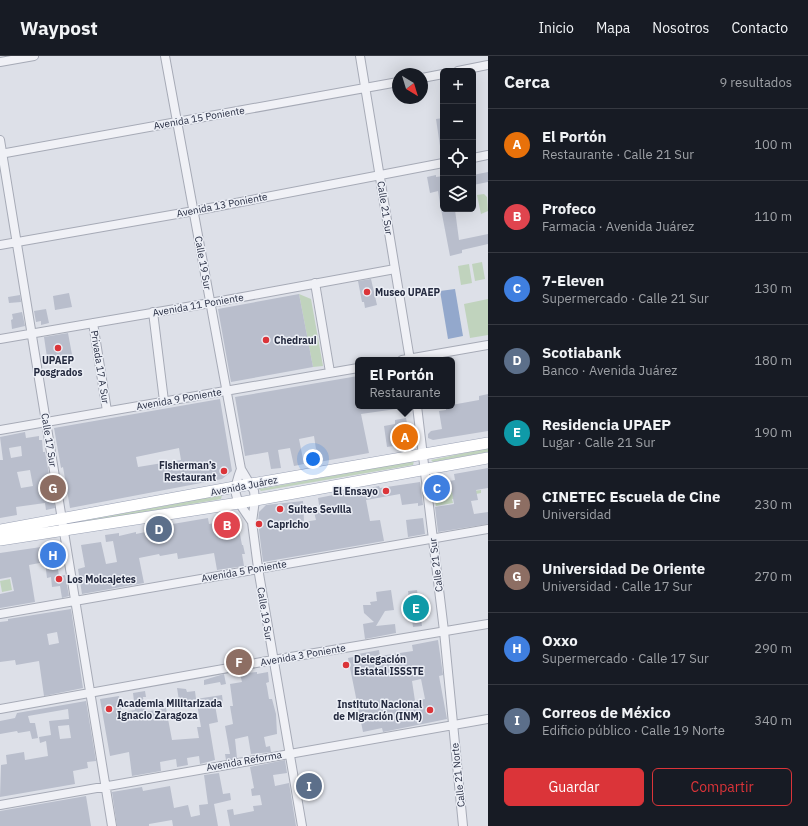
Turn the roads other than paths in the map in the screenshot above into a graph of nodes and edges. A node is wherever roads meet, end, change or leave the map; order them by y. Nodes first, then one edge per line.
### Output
1 (34, 56) edge
2 (165, 56) edge
3 (360, 56) edge
4 (0, 62) edge
5 (488, 65) edge
6 (473, 68) edge
7 (440, 75) edge
8 (428, 77) edge
9 (392, 83) edge
10 (366, 88) junction
11 (178, 122) junction
12 (0, 140) edge
13 (1, 154) edge
14 (488, 155) edge
15 (476, 157) edge
16 (440, 164) edge
17 (380, 174) junction
18 (194, 211) junction
19 (17, 242) junction
20 (0, 245) edge
21 (396, 269) junction
22 (315, 284) junction
23 (210, 303) junction
24 (153, 312) junction
25 (93, 323) junction
26 (32, 334) junction
27 (0, 339) edge
28 (488, 345) edge
29 (408, 357) edge
30 (424, 357) edge
31 (355, 368) edge
32 (330, 372) junction
33 (225, 391) junction
34 (164, 401) junction
35 (417, 409) edge
36 (107, 411) junction
37 (46, 422) junction
38 (0, 430) edge
39 (488, 443) edge
40 (424, 454) junction
41 (488, 458) edge
42 (425, 468) junction
43 (241, 469) junction
44 (251, 484) junction
45 (235, 488) junction
46 (255, 500) junction
47 (239, 503) junction
48 (252, 522) junction
49 (63, 524) junction
50 (488, 529) edge
51 (0, 530) edge
52 (433, 539) junction
53 (0, 540) edge
54 (258, 568) junction
55 (75, 601) junction
56 (0, 614) edge
57 (488, 624) edge
58 (444, 631) junction
59 (273, 660) junction
60 (90, 692) junction
61 (0, 709) edge
62 (488, 719) edge
63 (452, 725) junction
64 (290, 753) junction
65 (105, 787) junction
66 (0, 805) edge
67 (112, 826) edge
68 (302, 826) edge
69 (463, 826) edge

1 - 4 street
2 - 11 street, Calle 19 Sur
3 - 10 street, Calle 21 Sur
5 - 6 street
7 - 8 street
9 - 10 street, Avenida 15 Poniente
10 - 11 street, Avenida 15 Poniente
10 - 17 street, Calle 21 Sur
11 - 13 street, Avenida 15 Poniente
11 - 18 street, Calle 19 Sur
12 - 13 street, Calle 17 Sur
13 - 19 street, Calle 17 Sur
14 - 15 street
16 - 17 street, Avenida 13 Poniente
17 - 18 street, Avenida 13 Poniente
17 - 21 street, Calle 21 Sur
18 - 19 street, Avenida 13 Poniente
18 - 23 street, Calle 19 Sur
19 - 20 street, Avenida 13 Poniente
19 - 26 street, Calle 17 Sur
21 - 22 street, Avenida 11 Poniente
21 - 29 street, Calle 21 Sur
22 - 23 street, Avenida 11 Poniente
22 - 32 street
23 - 24 street, Avenida 11 Poniente
23 - 33 street, Calle 19 Sur
24 - 25 street, Avenida 11 Poniente
24 - 34 street
25 - 26 street, Avenida 11 Poniente
25 - 36 street, Privada 17 A Sur
26 - 27 street, Avenida 11 Poniente
26 - 37 street, Calle 17 Sur
28 - 30 street
31 - 32 street, Avenida 9 Poniente
32 - 33 street, Avenida 9 Poniente
33 - 34 street, Avenida 9 Poniente
33 - 43 street, Calle 19 Sur
34 - 36 street, Avenida 9 Poniente
35 - 40 street, Calle 21 Sur
36 - 37 street, Avenida 9 Poniente
37 - 38 street, Avenida 9 Poniente
37 - 49 street, Calle 17 Sur
39 - 40 main road, Avenida Juárez
40 - 42 street, Calle 21 Sur
40 - 44 main road, Avenida Juárez
41 - 42 main road, Avenida Juárez
42 - 46 main road, Avenida Juárez
42 - 52 street, Calle 21 Sur
43 - 44 street, Calle 19 Sur
43 - 45 street, Calle 19 Sur
44 - 45 main road, Avenida Juárez
44 - 46 street, Calle 19 Sur
45 - 47 street, Calle 19 Sur
45 - 49 main road, Avenida Juárez
46 - 47 main road, Avenida Juárez
46 - 48 street, Calle 19 Sur
47 - 48 street, Calle 19 Sur
47 - 49 main road, Avenida Juárez
48 - 54 street, Calle 19 Sur
49 - 51 main road, Avenida Juárez
49 - 53 main road, Avenida Juárez
49 - 55 street, Calle 17 Sur
50 - 52 street, Avenida 5 Poniente
52 - 54 street, Avenida 5 Poniente
52 - 58 street, Calle 21 Sur
54 - 55 street, Avenida 5 Poniente
54 - 59 street, Calle 19 Sur
55 - 56 street, Avenida 5 Poniente
55 - 60 street, Calle 17 Sur
57 - 58 street, Avenida 3 Poniente
58 - 59 street, Avenida 3 Poniente
58 - 63 street, Calle 21 Sur
59 - 60 street, Avenida 3 Poniente
59 - 64 street, Calle 19 Sur
60 - 61 street, Avenida 3 Poniente
60 - 65 street, Calle 17 Sur
62 - 63 street, Avenida Reforma
63 - 64 street, Avenida Reforma
63 - 69 street, Calle 21 Norte
64 - 65 street, Avenida Reforma
64 - 68 street, Calle 19 Sur
65 - 66 street, Avenida Reforma
65 - 67 street, Calle 17 Sur

